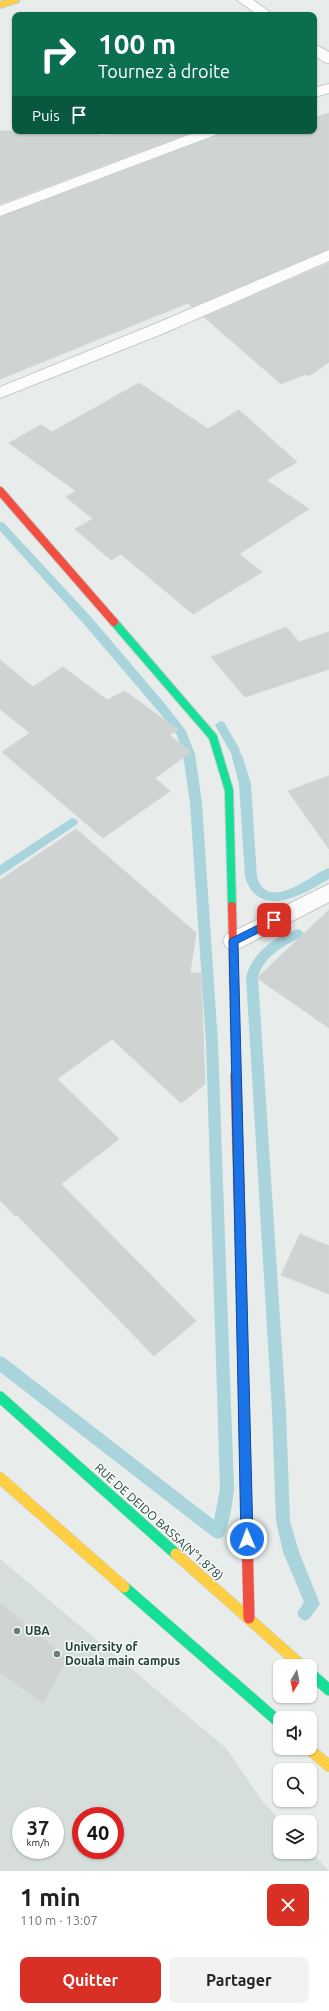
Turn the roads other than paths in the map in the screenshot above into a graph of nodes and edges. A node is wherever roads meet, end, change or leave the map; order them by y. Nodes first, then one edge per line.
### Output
1 (16, 0) edge
2 (244, 0) edge
3 (0, 5) edge
4 (262, 12) edge
5 (317, 50) edge
6 (329, 59) edge
7 (329, 88) edge
8 (317, 92) edge
9 (205, 134) edge
10 (0, 211) edge
11 (329, 255) edge
12 (0, 393) edge
13 (0, 491) edge
14 (329, 892) edge
15 (234, 941) junction
16 (0, 1397) edge
17 (0, 1478) edge
18 (249, 1618) junction
19 (294, 1659) edge
20 (317, 1679) edge
21 (329, 1690) edge
22 (273, 1717) edge
23 (316, 1755) edge
24 (329, 1766) edge

1 - 3 street
2 - 4 street
5 - 6 street
7 - 8 street
9 - 10 street
11 - 12 street
13 - 15 street
14 - 15 street
15 - 18 street
16 - 18 street, RUE DE DEIDO BASSA(N°1.878)
17 - 22 street
18 - 19 street, RUE DE DEIDO BASSA(N°1.878)
20 - 21 street
23 - 24 street

